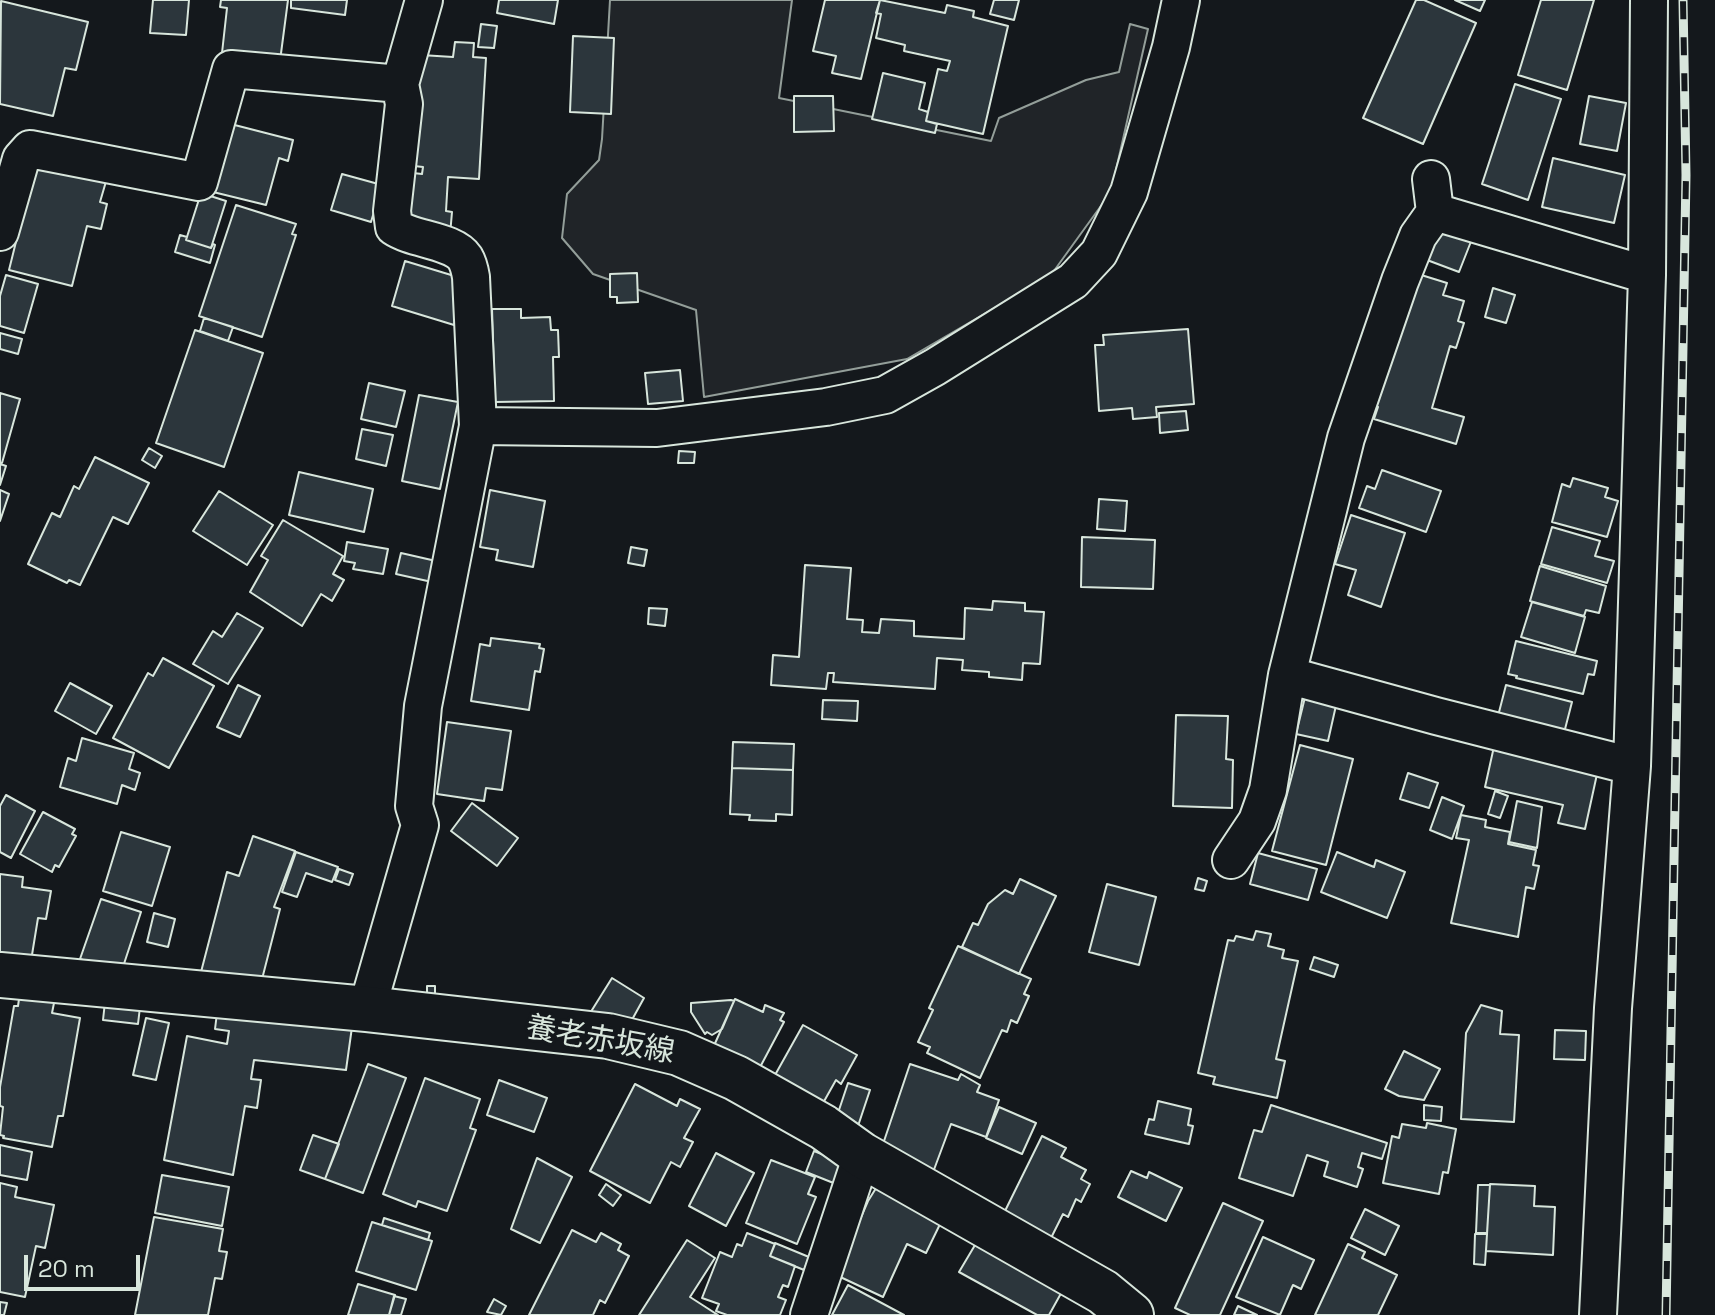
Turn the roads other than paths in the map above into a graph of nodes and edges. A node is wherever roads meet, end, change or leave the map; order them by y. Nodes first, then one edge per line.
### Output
1 (424, 0) edge
2 (1181, 0) edge
3 (1649, 0) edge
4 (400, 84) junction
5 (0, 232) edge
6 (1647, 275) junction
7 (478, 426) junction
8 (1287, 675) junction
9 (1632, 766) junction
10 (1231, 860) dead end
11 (0, 975) edge
12 (367, 1009) junction
13 (862, 1155) junction
14 (809, 1315) edge
15 (1131, 1315) edge
16 (1598, 1315) edge

1 - 4 street
2 - 7 street
3 - 6 street
4 - 5 street
4 - 7 street
6 - 8 street
6 - 9 street
7 - 12 street
8 - 9 street
8 - 10 street
9 - 16 street
11 - 12 main road, 養老赤坂線
12 - 13 main road, 養老赤坂線
13 - 14 street
13 - 15 main road, 養老赤坂線

